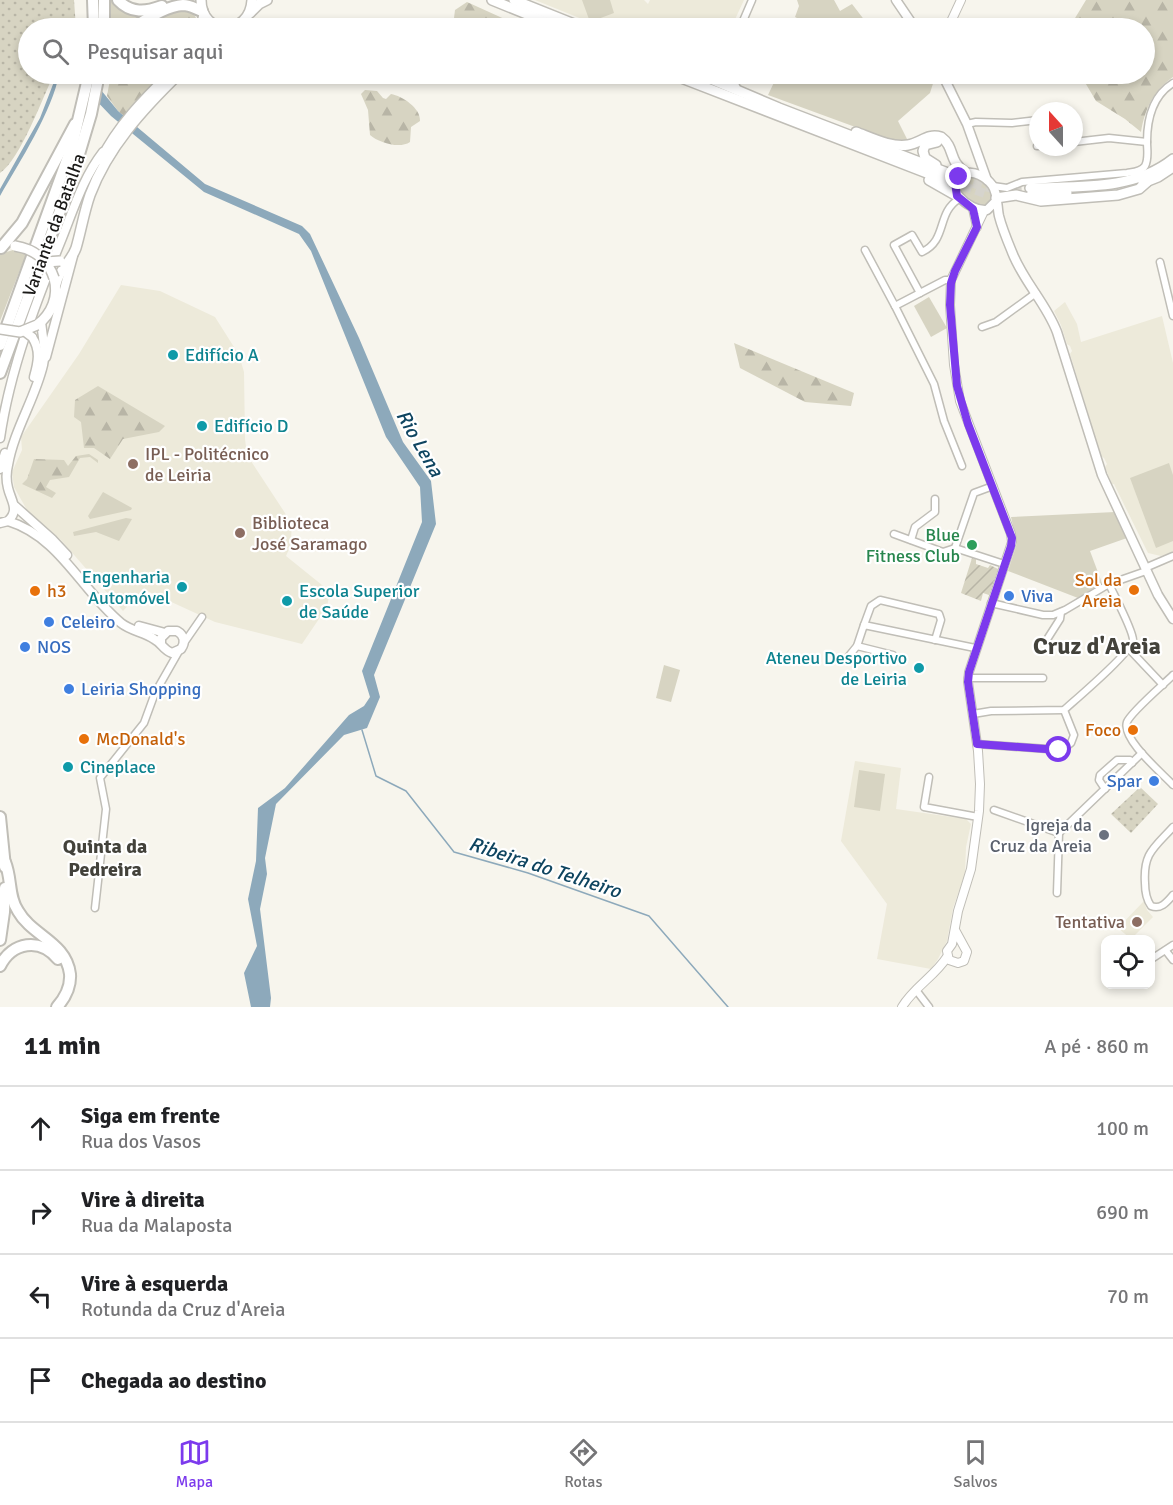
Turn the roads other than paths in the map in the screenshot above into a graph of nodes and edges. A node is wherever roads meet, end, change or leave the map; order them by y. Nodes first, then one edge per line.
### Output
1 (93, 0) edge
2 (104, 0) edge
3 (118, 0) edge
4 (177, 0) edge
5 (252, 0) edge
6 (267, 0) edge
7 (492, 0) edge
8 (514, 0) edge
9 (752, 0) edge
10 (961, 0) edge
11 (898, 1) edge
12 (202, 9) edge
13 (250, 12) junction
14 (94, 18) edge
15 (104, 18) edge
16 (150, 18) edge
17 (245, 18) edge
18 (536, 18) edge
19 (559, 18) edge
20 (744, 18) edge
21 (909, 18) edge
22 (953, 18) edge
23 (1173, 83) edge
24 (87, 84) edge
25 (98, 84) edge
26 (161, 84) edge
27 (168, 84) edge
28 (696, 84) edge
29 (724, 84) edge
30 (732, 84) edge
31 (947, 84) edge
32 (738, 91) junction
33 (141, 108) junction
34 (80, 117) junction
35 (789, 121) junction
36 (1029, 121) edge
37 (813, 122) junction
38 (967, 124) junction
39 (120, 135) junction
40 (1083, 140) edge
41 (1147, 142) junction
42 (109, 144) junction
43 (978, 157) junction
44 (1173, 159) edge
45 (1173, 167) edge
46 (968, 173) junction
47 (951, 179) junction
48 (1022, 182) junction
49 (1147, 182) junction
50 (990, 183) junction
51 (1016, 195) junction
52 (958, 197) junction
53 (996, 199) junction
54 (973, 209) junction
55 (986, 210) junction
56 (1000, 218) junction
57 (977, 227) junction
58 (1, 248) edge
59 (865, 250) dead end
60 (75, 251) junction
61 (46, 262) junction
62 (1161, 262) dead end
63 (951, 280) junction
64 (55, 281) junction
65 (920, 293) junction
66 (1036, 293) junction
67 (896, 306) junction
68 (1173, 316) edge
69 (39, 323) junction
70 (982, 327) dead end
71 (0, 329) edge
72 (28, 334) junction
73 (0, 345) edge
74 (44, 360) junction
75 (0, 373) edge
76 (0, 438) edge
77 (962, 466) dead end
78 (0, 469) edge
79 (993, 486) junction
80 (0, 493) edge
81 (10, 497) junction
82 (935, 499) dead end
83 (15, 506) junction
84 (4, 522) edge
85 (894, 534) dead end
86 (910, 540) junction
87 (955, 548) junction
88 (1173, 556) edge
89 (1004, 564) junction
90 (1146, 569) junction
91 (1108, 584) junction
92 (991, 603) junction
93 (1061, 612) junction
94 (202, 617) dead end
95 (1173, 619) edge
96 (864, 625) junction
97 (193, 631) junction
98 (165, 633) junction
99 (180, 633) junction
100 (935, 640) junction
101 (1046, 641) dead end
102 (161, 644) junction
103 (857, 646) junction
104 (182, 647) junction
105 (975, 648) junction
106 (1129, 649) junction
107 (168, 652) junction
108 (893, 655) dead end
109 (848, 657) dead end
110 (171, 664) junction
111 (1173, 675) edge
112 (968, 678) junction
113 (1043, 678) dead end
114 (1163, 685) junction
115 (1064, 710) junction
116 (973, 714) junction
117 (977, 744) junction
118 (1142, 753) junction
119 (1132, 763) junction
120 (929, 777) dead end
121 (1173, 785) edge
122 (1105, 789) junction
123 (994, 810) dead end
124 (0, 817) edge
125 (978, 817) junction
126 (1173, 827) edge
127 (1059, 833) junction
128 (6, 862) junction
129 (1057, 893) dead end
130 (1173, 895) edge
131 (95, 908) dead end
132 (955, 930) junction
133 (0, 940) edge
134 (962, 944) junction
135 (952, 945) junction
136 (1173, 945) edge
137 (1166, 951) junction
138 (1155, 957) edge
139 (950, 959) junction
140 (1173, 960) edge
141 (0, 966) edge
142 (916, 990) junction
143 (46, 1007) edge
144 (57, 1007) edge
145 (902, 1007) edge
146 (929, 1007) edge

1 - 14 highway
2 - 15 highway
3 - 4 highway
5 - 13 main road
6 - 13 main road
7 - 18 main road
8 - 19 main road
9 - 20 street
10 - 22 street
11 - 21 main road
12 - 16 highway
13 - 17 main road
23 - 41 street
24 - 34 highway, Variante da Batalha
25 - 75 highway, Variante da Batalha
26 - 33 main road
27 - 33 main road
28 - 35 main road
29 - 32 main road
30 - 32 main road
31 - 38 main road
32 - 37 main road
33 - 39 main road
34 - 58 highway
34 - 73 highway, Variante da Batalha
35 - 47 main road
35 - 52 main road
36 - 38 street
37 - 46 main road
37 - 47 main road
38 - 43 main road
39 - 42 main road
39 - 60 main road
40 - 41 street
41 - 48 street
42 - 61 main road, bridge
42 - 76 main road
43 - 46 main road
43 - 50 main road
44 - 49 main road
45 - 49 main road
46 - 47 main road
46 - 50 main road
47 - 52 main road
48 - 50 street
48 - 51 street
49 - 51 main road
50 - 53 main road
51 - 53 main road
52 - 54 main road
52 - 65 street
53 - 55 main road
53 - 56 main road
54 - 55 main road
54 - 57 street
55 - 56 main road
55 - 57 street
56 - 66 main road
57 - 63 street
58 - 61 main road, bridge
59 - 67 street
60 - 64 main road
60 - 74 main road
61 - 64 main road, bridge
62 - 68 street
63 - 65 street
63 - 79 street
64 - 69 main road
65 - 67 street
66 - 70 street
66 - 90 main road
67 - 77 street
69 - 72 main road, bridge
69 - 74 main road
71 - 72 main road, bridge
72 - 78 main road
74 - 81 main road
79 - 87 street
79 - 89 street
80 - 81 main road
81 - 83 main road
82 - 86 street
83 - 84 main road
83 - 98 main road
84 - 102 main road
85 - 86 street
86 - 87 street
87 - 89 street
88 - 90 street
89 - 92 street
90 - 91 street
90 - 95 main road
91 - 93 street
91 - 106 street
92 - 93 street
92 - 105 street
93 - 101 street
94 - 97 street
96 - 100 street
96 - 100 street
96 - 103 street
97 - 99 street
97 - 104 street
98 - 99 main road
98 - 102 main road
99 - 104 main road
100 - 105 street
102 - 107 main road
103 - 108 street
103 - 109 street
104 - 107 main road
104 - 110 street
105 - 112 street
106 - 114 street
106 - 115 street
107 - 110 street
110 - 131 street
111 - 114 street
112 - 113 street
112 - 116 street
114 - 118 street
115 - 116 street
115 - 117 street
116 - 117 street
117 - 125 street
118 - 119 street
118 - 121 street
119 - 122 street
119 - 122 street
120 - 125 street
122 - 127 street
123 - 127 street
124 - 128 highway
125 - 132 street
126 - 130 street
127 - 129 street
128 - 133 highway
128 - 144 highway
132 - 134 street
132 - 135 street
134 - 135 street
134 - 139 street
135 - 139 street
136 - 137 street
137 - 138 street
137 - 140 street
139 - 142 street
141 - 143 highway
142 - 145 street
142 - 146 street

